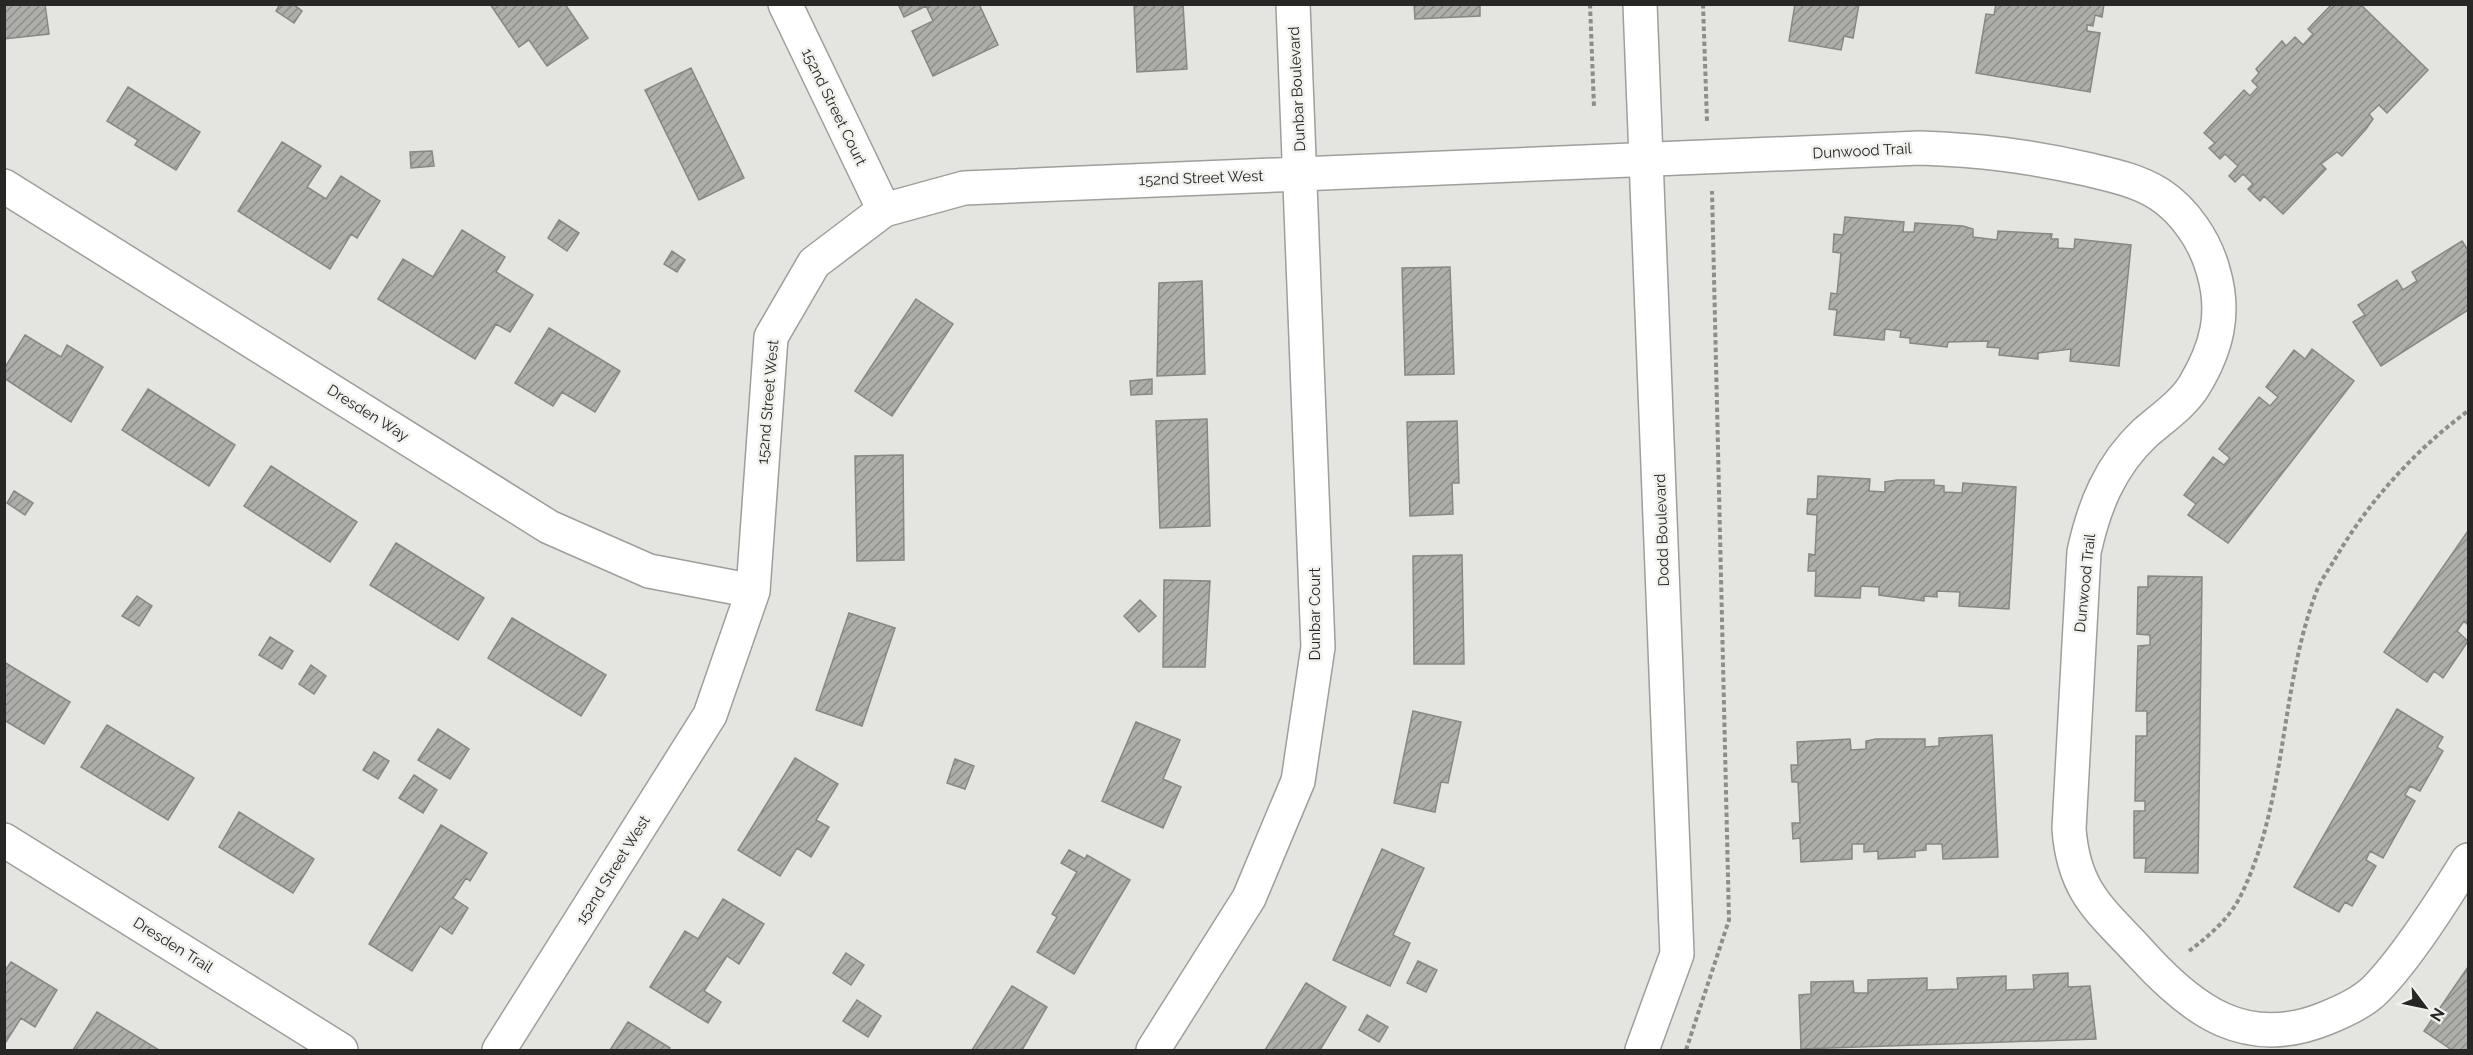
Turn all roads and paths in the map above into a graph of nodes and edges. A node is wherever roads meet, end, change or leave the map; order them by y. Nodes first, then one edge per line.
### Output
1 (785, 4) edge
2 (1293, 4) edge
3 (1590, 4) edge
4 (1640, 4) edge
5 (1703, 4) edge
6 (1594, 107) dead end
7 (1710, 158) junction
8 (1648, 160) junction
9 (1302, 174) junction
10 (4, 186) edge
11 (884, 210) junction
12 (2469, 411) edge
13 (753, 591) junction
14 (4, 840) edge
15 (2469, 860) edge
16 (2159, 974) junction
17 (341, 1050) edge
18 (499, 1050) edge
19 (1153, 1050) edge
20 (1642, 1050) edge
21 (1686, 1050) edge

1 - 11 street, 152nd Street Court
2 - 9 street, Dunbar Boulevard
3 - 6 path
4 - 8 street, Dodd Boulevard
5 - 7 path
7 - 8 street, Dunwood Trail
7 - 16 street, Dunwood Trail
7 - 21 path
8 - 9 street, 152nd Street West
8 - 20 street, Dodd Boulevard
9 - 11 street, 152nd Street West
9 - 19 street, Dunbar Court
10 - 13 street, Dresden Way
11 - 13 street, 152nd Street West
12 - 16 path
13 - 18 street, 152nd Street West
14 - 17 street, Dresden Trail
15 - 16 street, Dunwood Trail

